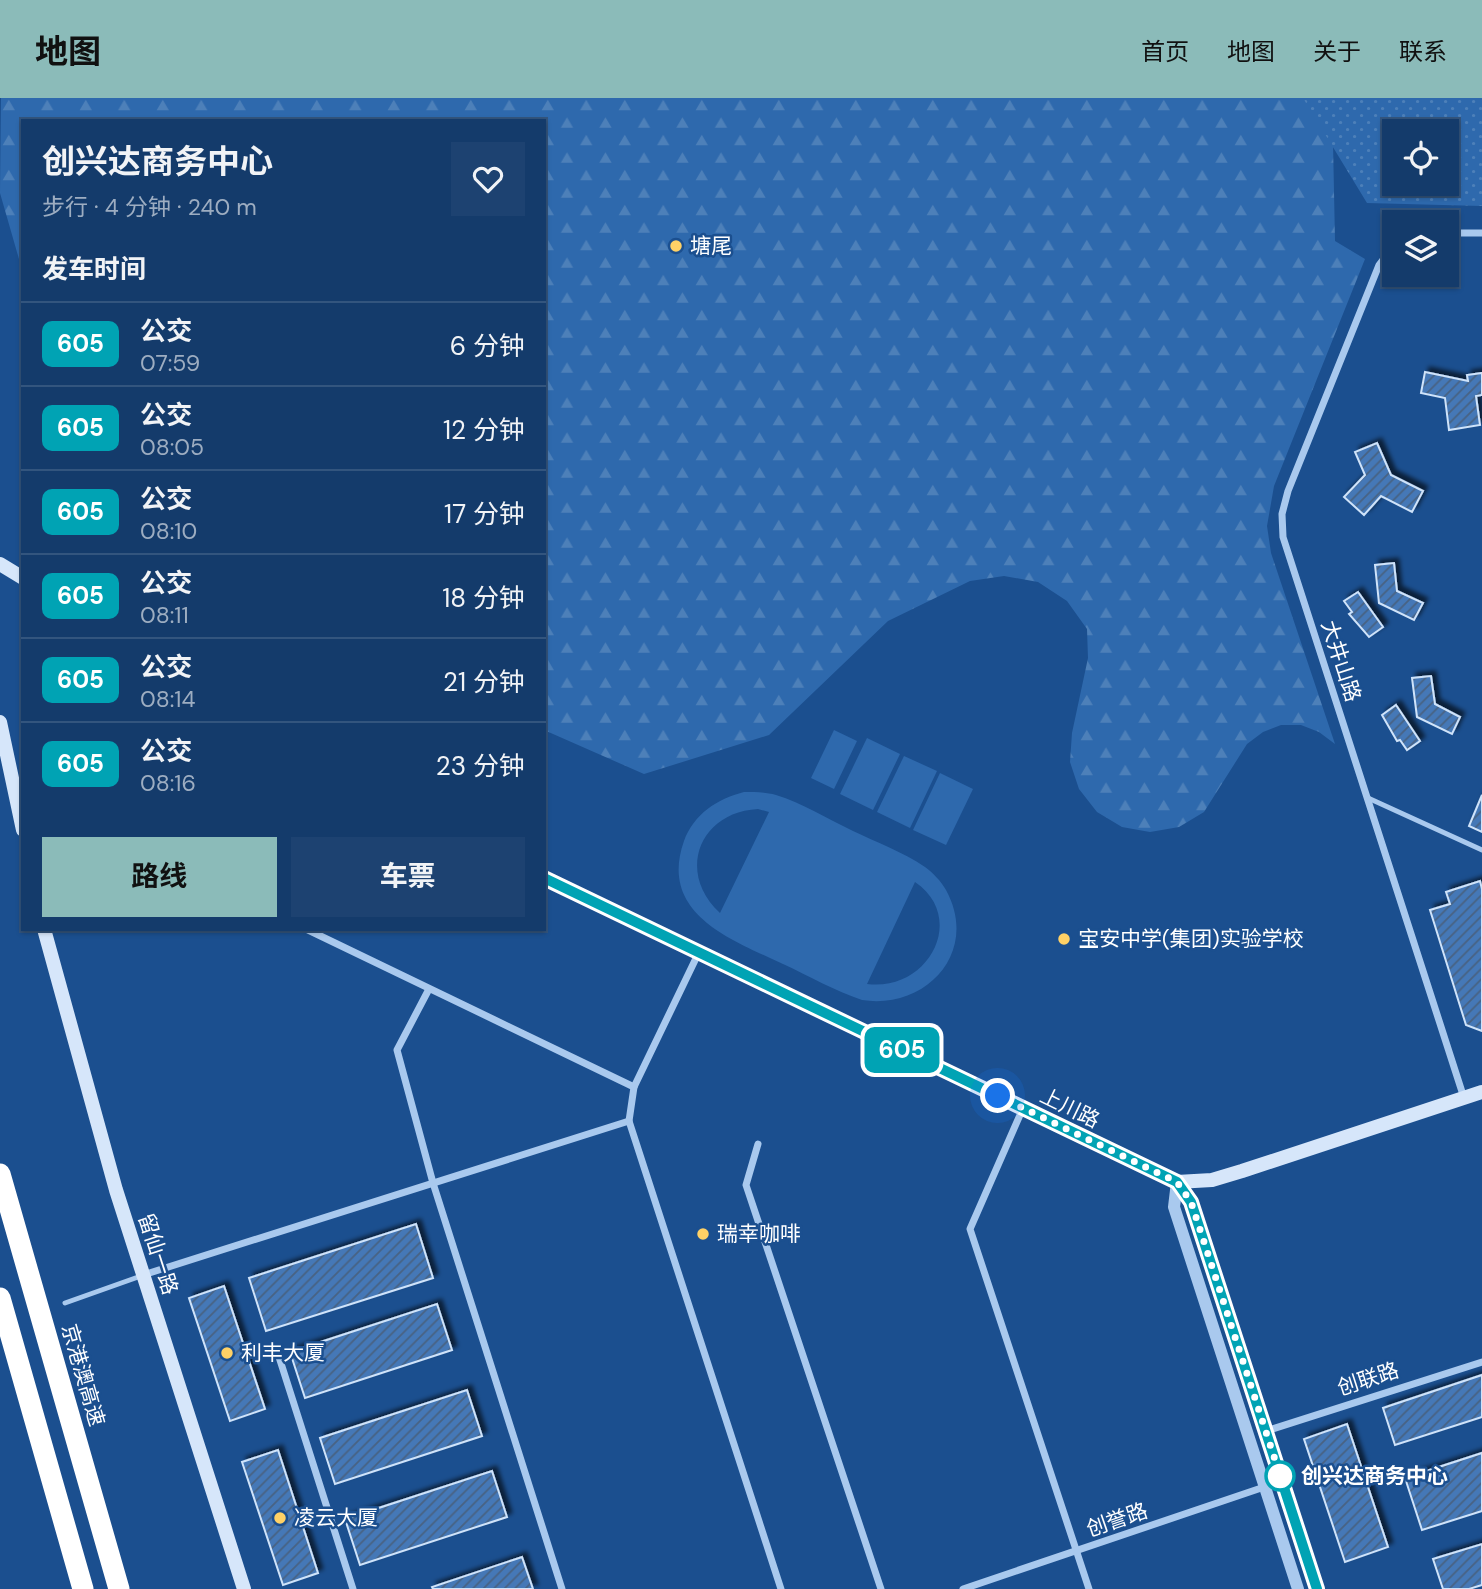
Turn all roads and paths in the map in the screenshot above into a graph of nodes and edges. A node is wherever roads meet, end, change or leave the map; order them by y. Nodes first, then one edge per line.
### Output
1 (1459, 233) edge
2 (1482, 233) edge
3 (1382, 260) edge
4 (0, 564) edge
5 (21, 577) edge
6 (0, 722) edge
7 (1368, 798) junction
8 (21, 821) edge
9 (1482, 850) edge
10 (546, 879) edge
11 (45, 931) edge
12 (310, 931) edge
13 (699, 952) junction
14 (429, 989) junction
15 (634, 1087) junction
16 (1482, 1092) edge
17 (1464, 1098) junction
18 (1023, 1108) junction
19 (629, 1121) junction
20 (758, 1144) dead end
21 (0, 1174) edge
22 (1177, 1182) junction
23 (433, 1183) junction
24 (143, 1275) junction
25 (0, 1298) edge
26 (65, 1303) dead end
27 (279, 1357) dead end
28 (1482, 1362) edge
29 (1266, 1431) junction
30 (1282, 1481) junction
31 (1265, 1487) junction
32 (1077, 1553) junction
33 (83, 1589) edge
34 (119, 1589) edge
35 (244, 1589) edge
36 (353, 1589) edge
37 (562, 1589) edge
38 (781, 1589) edge
39 (881, 1589) edge
40 (963, 1589) edge
41 (1089, 1589) edge
42 (1298, 1589) edge
43 (1317, 1589) edge

1 - 2 street
3 - 7 street, 大井山路
4 - 5 main road
6 - 8 main road
7 - 9 lane
7 - 17 street, 大井山路
10 - 13 main road, 上川路
11 - 24 main road, 留仙一路
12 - 14 street
13 - 15 street
13 - 18 main road, 上川路
14 - 15 street
14 - 23 street
15 - 19 street
16 - 17 main road, 上川路
17 - 22 main road, 上川路
18 - 22 main road, 上川路
18 - 32 street
19 - 23 street
19 - 38 street
20 - 39 street
21 - 34 highway, 京港澳高速
22 - 29 street
22 - 31 street
23 - 24 street
23 - 37 street
24 - 26 lane
24 - 35 main road, 留仙一路
25 - 33 highway
27 - 36 street
28 - 29 street, 创联路
29 - 30 street
30 - 31 street, 创誉路
30 - 43 street
31 - 32 street, 创誉路
31 - 42 street
32 - 40 street, 创誉路
32 - 41 street

